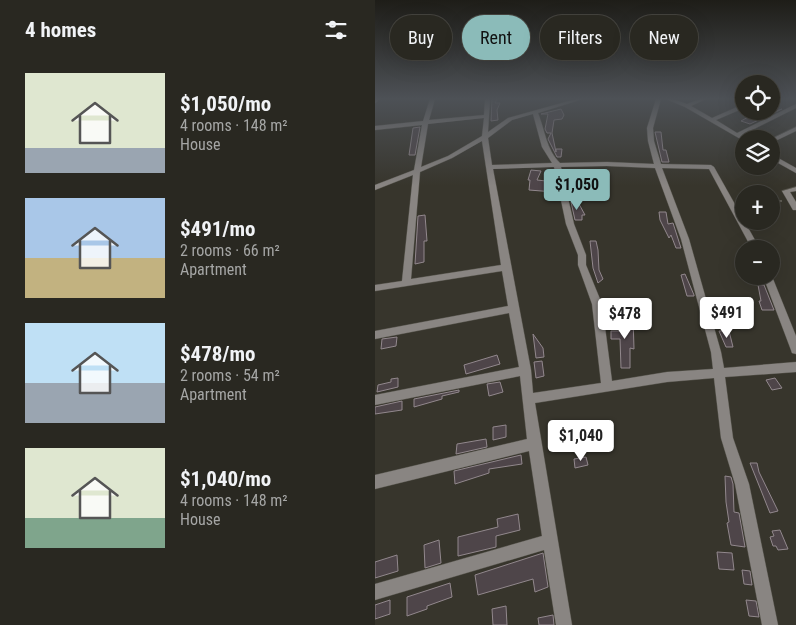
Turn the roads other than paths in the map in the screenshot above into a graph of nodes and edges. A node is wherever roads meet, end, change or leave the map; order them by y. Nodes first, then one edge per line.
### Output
1 (424, 128) edge
2 (486, 128) edge
3 (497, 128) edge
4 (540, 128) edge
5 (650, 128) edge
6 (796, 129) edge
7 (485, 137) junction
8 (780, 137) edge
9 (780, 161) edge
10 (557, 164) junction
11 (489, 166) junction
12 (658, 166) junction
13 (795, 170) edge
14 (417, 172) junction
15 (375, 188) edge
16 (796, 190) edge
17 (796, 208) edge
18 (751, 240) edge
19 (507, 267) junction
20 (405, 284) junction
21 (771, 285) edge
22 (375, 288) edge
23 (513, 310) junction
24 (375, 335) edge
25 (796, 350) edge
26 (796, 367) edge
27 (525, 370) junction
28 (719, 372) junction
29 (607, 385) junction
30 (529, 399) junction
31 (375, 400) edge
32 (536, 443) junction
33 (375, 482) edge
34 (550, 541) junction
35 (375, 592) edge
36 (564, 625) edge
37 (770, 625) edge

1 - 14 street
2 - 7 street
3 - 7 street
4 - 10 street
5 - 12 street
6 - 8 street
7 - 11 street
7 - 14 street
9 - 13 street
10 - 11 street
10 - 12 street
10 - 29 street
11 - 19 street
12 - 18 street
12 - 28 street
14 - 15 street
14 - 20 street
16 - 17 street
19 - 20 street
19 - 23 street
20 - 22 street
21 - 25 street
23 - 24 street
23 - 27 street
26 - 28 street
27 - 30 street
27 - 31 street
28 - 29 street
28 - 37 street
29 - 30 street
30 - 32 street
32 - 33 street
32 - 34 street
34 - 35 street
34 - 36 street

